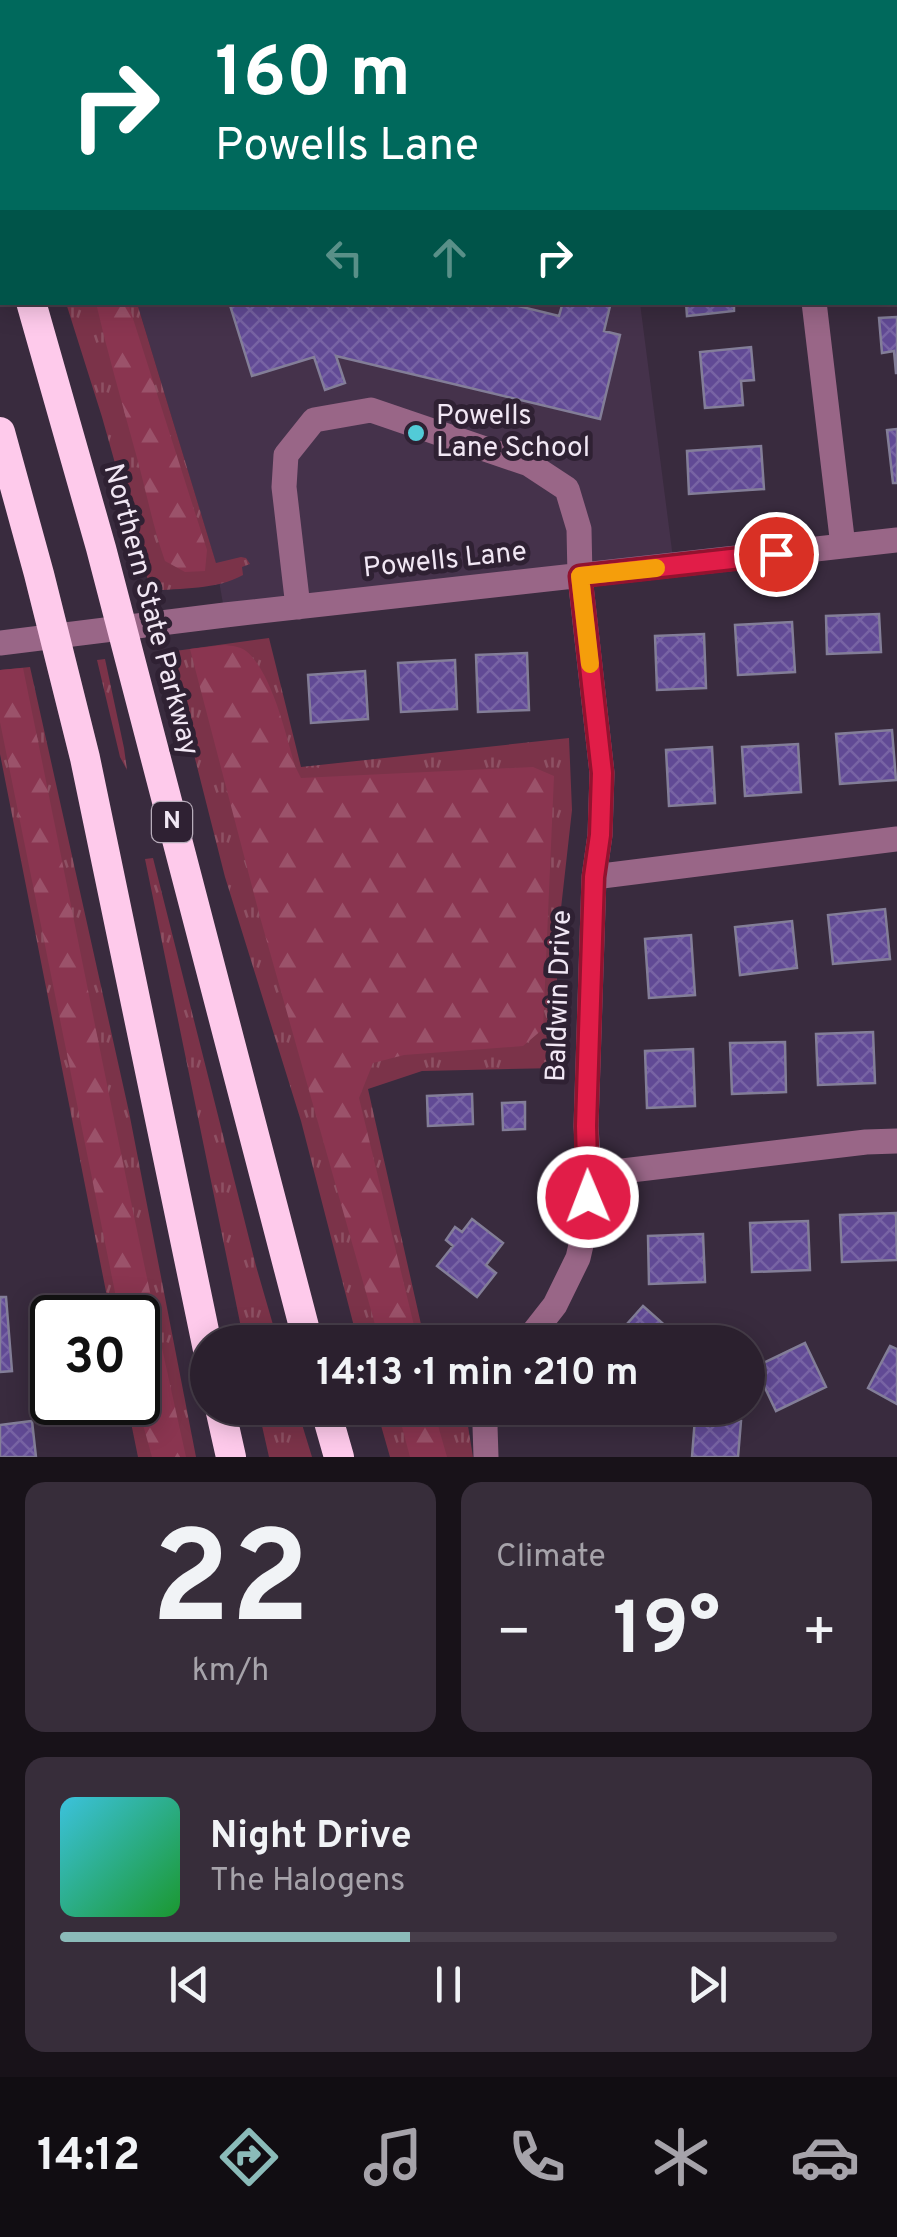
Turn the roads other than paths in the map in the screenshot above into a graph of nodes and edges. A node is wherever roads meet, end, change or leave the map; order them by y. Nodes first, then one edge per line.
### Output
1 (31, 305) edge
2 (814, 305) edge
3 (0, 432) edge
4 (897, 540) edge
5 (844, 546) junction
6 (580, 576) junction
7 (298, 607) junction
8 (0, 644) edge
9 (897, 838) edge
10 (594, 877) junction
11 (897, 1142) edge
12 (589, 1175) junction
13 (203, 1325) edge
14 (304, 1325) edge
15 (540, 1325) edge
16 (224, 1425) edge
17 (330, 1425) edge
18 (485, 1425) edge
19 (231, 1457) edge
20 (339, 1457) edge
21 (486, 1457) edge

1 - 14 highway, Northern State Parkway / N
2 - 5 street
3 - 13 highway
4 - 5 street, Powells Lane
5 - 6 street, Powells Lane
6 - 7 street, Powells Lane
6 - 7 street, Baldwin Drive
6 - 10 street, Baldwin Drive
7 - 8 street, Powells Lane
9 - 10 street
10 - 12 street, Baldwin Drive
11 - 12 street
12 - 15 street, Baldwin Drive
16 - 19 highway
17 - 20 highway
18 - 21 street

